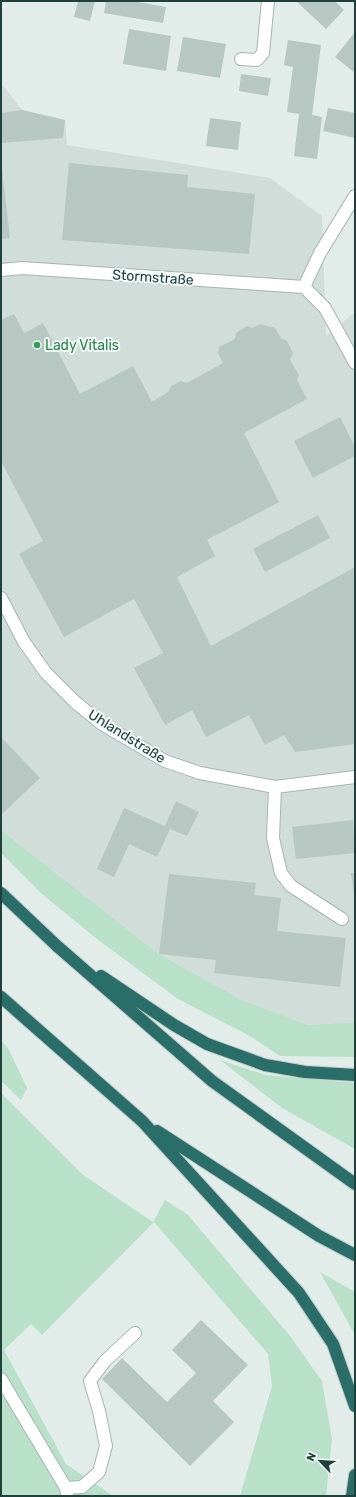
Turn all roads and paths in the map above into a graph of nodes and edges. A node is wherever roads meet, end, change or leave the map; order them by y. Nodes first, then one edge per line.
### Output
1 (268, 1) edge
2 (240, 59) dead end
3 (355, 196) edge
4 (1, 270) edge
5 (304, 287) junction
6 (355, 363) edge
7 (1, 598) edge
8 (355, 777) edge
9 (275, 787) junction
10 (1, 893) edge
11 (342, 919) dead end
12 (57, 946) junction
13 (1, 997) edge
14 (355, 1075) edge
15 (142, 1121) junction
16 (355, 1184) edge
17 (355, 1255) edge
18 (135, 1333) dead end
19 (1, 1379) edge
20 (355, 1406) edge
21 (355, 1475) edge
22 (67, 1492) edge
23 (352, 1496) edge

1 - 2 street
3 - 5 street
4 - 5 street, Stormstraße
5 - 6 street
7 - 9 street, Uhlandstraße
8 - 9 street, Uhlandstraße
9 - 11 street
10 - 12 highway
12 - 14 highway
12 - 16 highway
13 - 15 highway
15 - 17 highway
15 - 20 highway
18 - 22 street
19 - 22 street
21 - 23 highway

